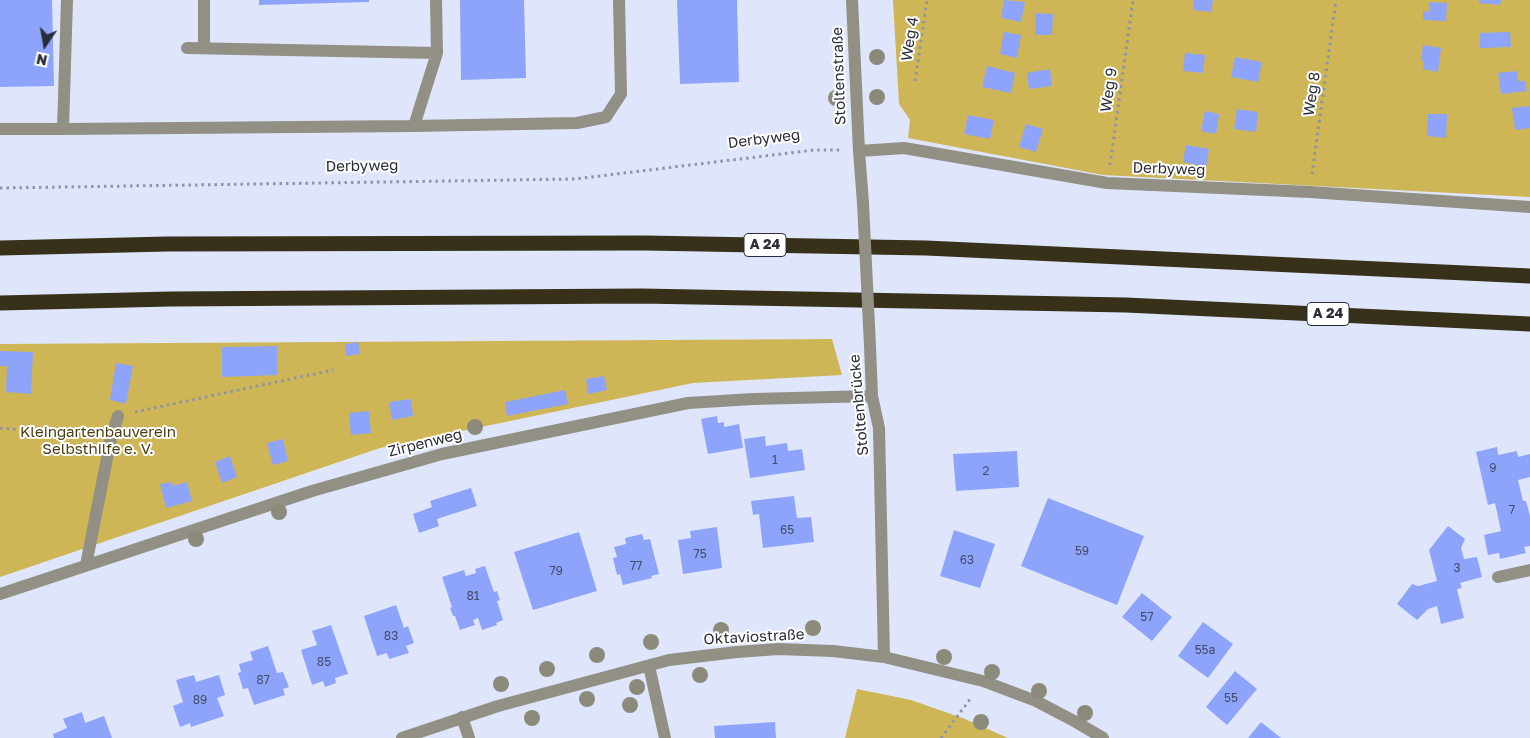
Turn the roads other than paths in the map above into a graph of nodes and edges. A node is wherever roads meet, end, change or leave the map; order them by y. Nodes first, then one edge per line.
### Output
1 (67, 0) edge
2 (204, 0) edge
3 (436, 0) edge
4 (619, 0) edge
5 (852, 0) edge
6 (187, 48) dead end
7 (204, 48) junction
8 (437, 53) junction
9 (414, 126) junction
10 (0, 129) edge
11 (62, 129) junction
12 (859, 151) junction
13 (1530, 207) edge
14 (0, 248) edge
15 (1530, 276) edge
16 (0, 303) edge
17 (1530, 324) edge
18 (872, 396) junction
19 (118, 416) road end
20 (86, 565) junction
21 (1530, 570) edge
22 (1498, 577) dead end
23 (0, 594) edge
24 (884, 657) junction
25 (649, 666) junction
26 (462, 717) junction
27 (402, 738) edge
28 (469, 738) edge
29 (664, 738) edge
30 (1103, 738) edge

1 - 11 street
2 - 7 street
3 - 8 street
4 - 9 street
5 - 12 street, Stoltenstraße
6 - 7 street
7 - 8 street
8 - 9 street
9 - 11 street
10 - 11 street
12 - 13 street, Derbyweg
12 - 18 street, Stoltenbrücke, bridge
14 - 15 highway, A 24
16 - 17 highway, A 24
18 - 20 street, Zirpenweg
18 - 24 street, Stoltenbrücke
19 - 20 street
20 - 23 street, Zirpenweg
21 - 22 street
24 - 25 street, Oktaviostraße
24 - 30 street, Oktaviostraße
25 - 26 street, Oktaviostraße
25 - 29 street
26 - 27 street, Oktaviostraße
26 - 28 street

